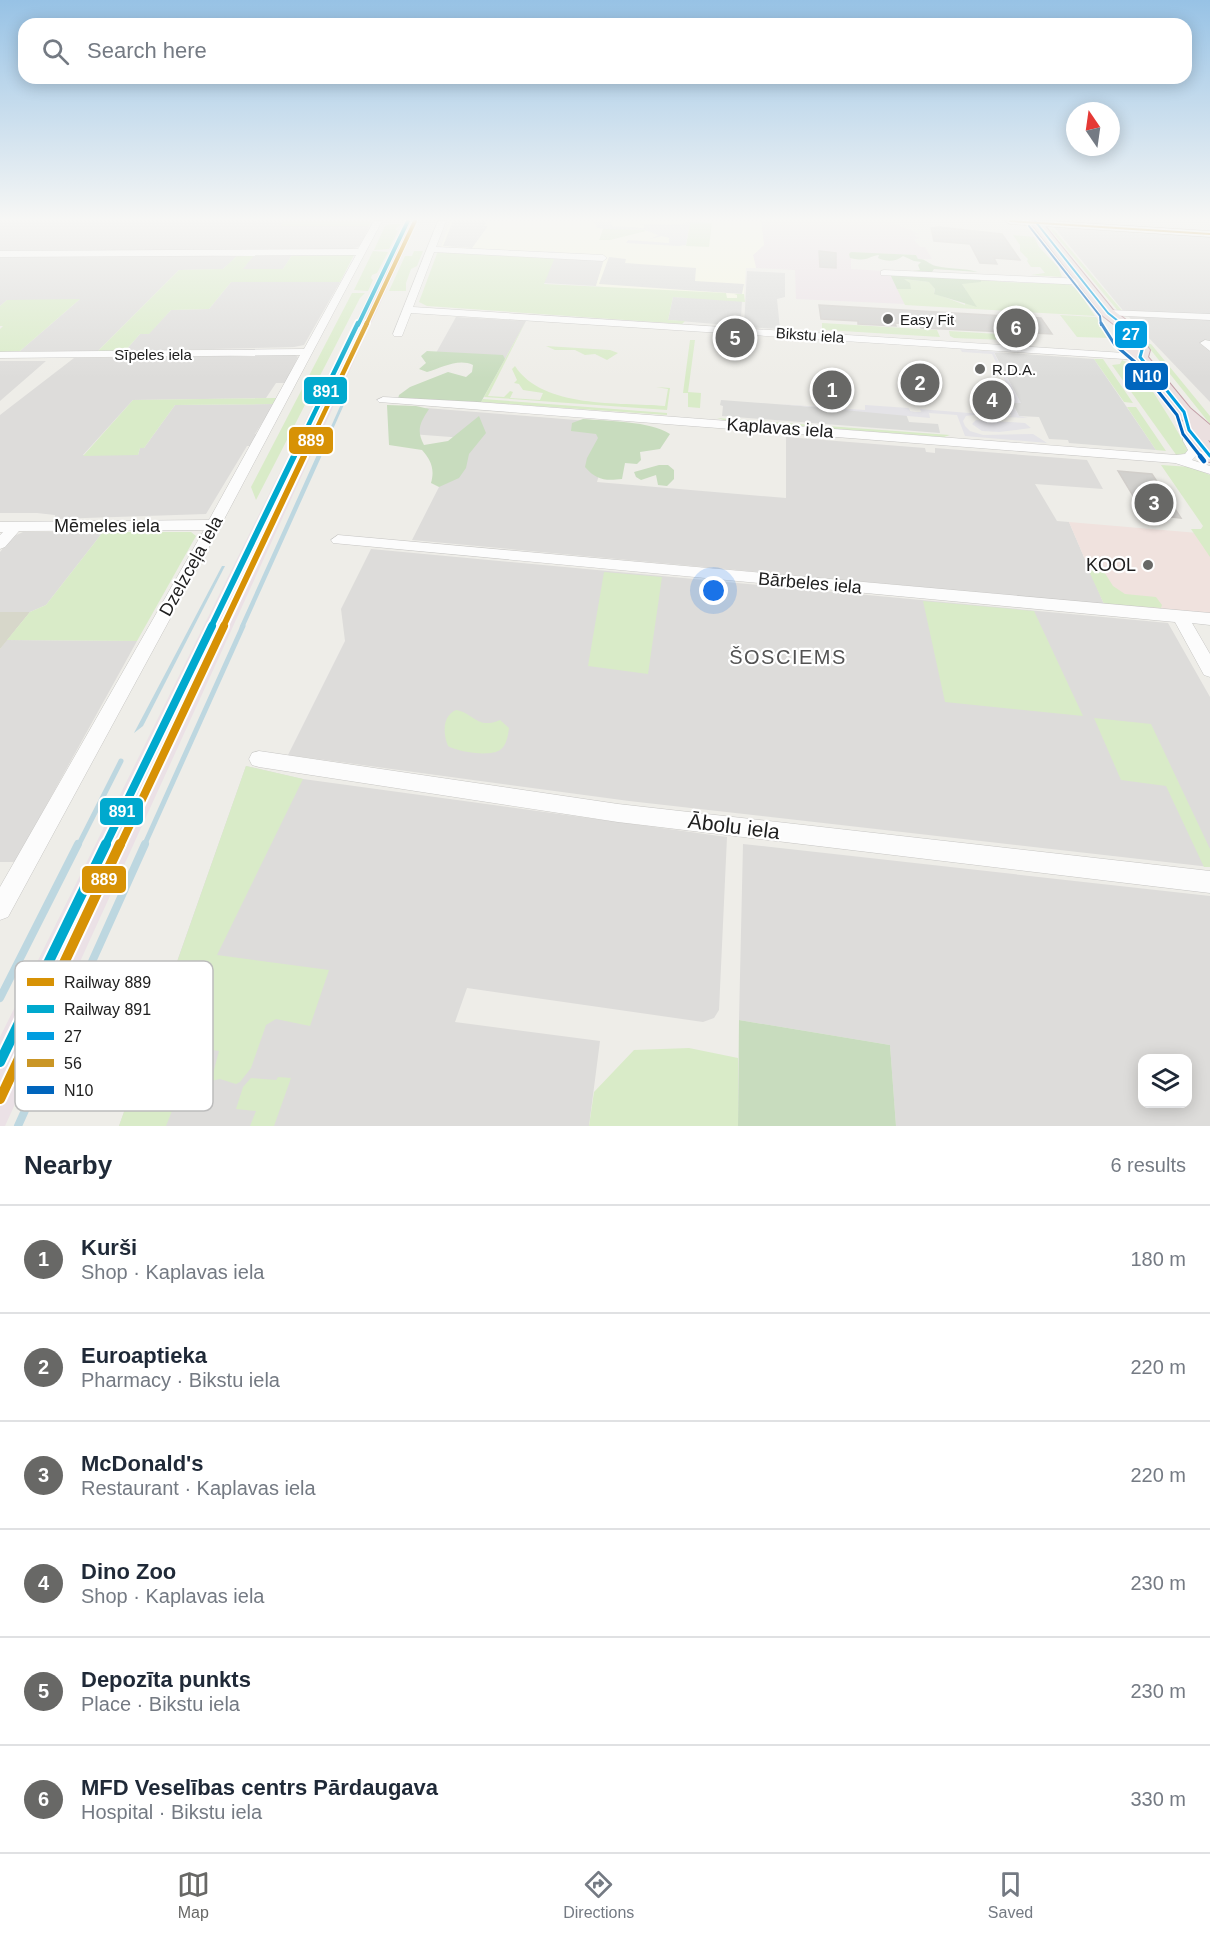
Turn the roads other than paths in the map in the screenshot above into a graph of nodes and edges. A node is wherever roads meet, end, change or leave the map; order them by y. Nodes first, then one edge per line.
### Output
1 (349, 274) edge
2 (422, 274) edge
3 (896, 274) edge
4 (1077, 274) edge
5 (1084, 282) junction
6 (408, 310) junction
7 (1108, 313) junction
8 (1210, 317) edge
9 (398, 334) dead end
10 (1210, 344) edge
11 (1210, 348) edge
12 (306, 352) junction
13 (0, 355) edge
14 (1140, 357) junction
15 (384, 400) dead end
16 (1184, 412) junction
17 (1189, 430) junction
18 (1210, 435) edge
19 (1210, 456) edge
20 (1176, 459) junction
21 (1210, 470) edge
22 (214, 525) junction
23 (7, 527) edge
24 (338, 540) dead end
25 (0, 544) edge
26 (1180, 616) junction
27 (1210, 619) edge
28 (1210, 670) edge
29 (259, 759) dead end
30 (1210, 882) edge
31 (0, 909) edge

1 - 12 street, Dzelzceļa iela
2 - 6 street
3 - 5 street
4 - 5 highway
5 - 7 highway
6 - 9 street
6 - 14 street, Bikstu iela
7 - 8 street
7 - 14 highway
10 - 11 street
12 - 13 street, Sīpeles iela
12 - 22 street, Dzelzceļa iela
14 - 16 highway
15 - 20 street, Kaplavas iela
16 - 17 highway
16 - 18 highway
17 - 19 highway
17 - 20 street
20 - 21 street, Kaplavas iela
22 - 23 street, Mēmeles iela
22 - 31 street, Dzelzceļa iela
23 - 25 street
24 - 26 street, Bārbeles iela
26 - 27 street, Bārbeles iela
26 - 28 street
29 - 30 street, Ābolu iela

